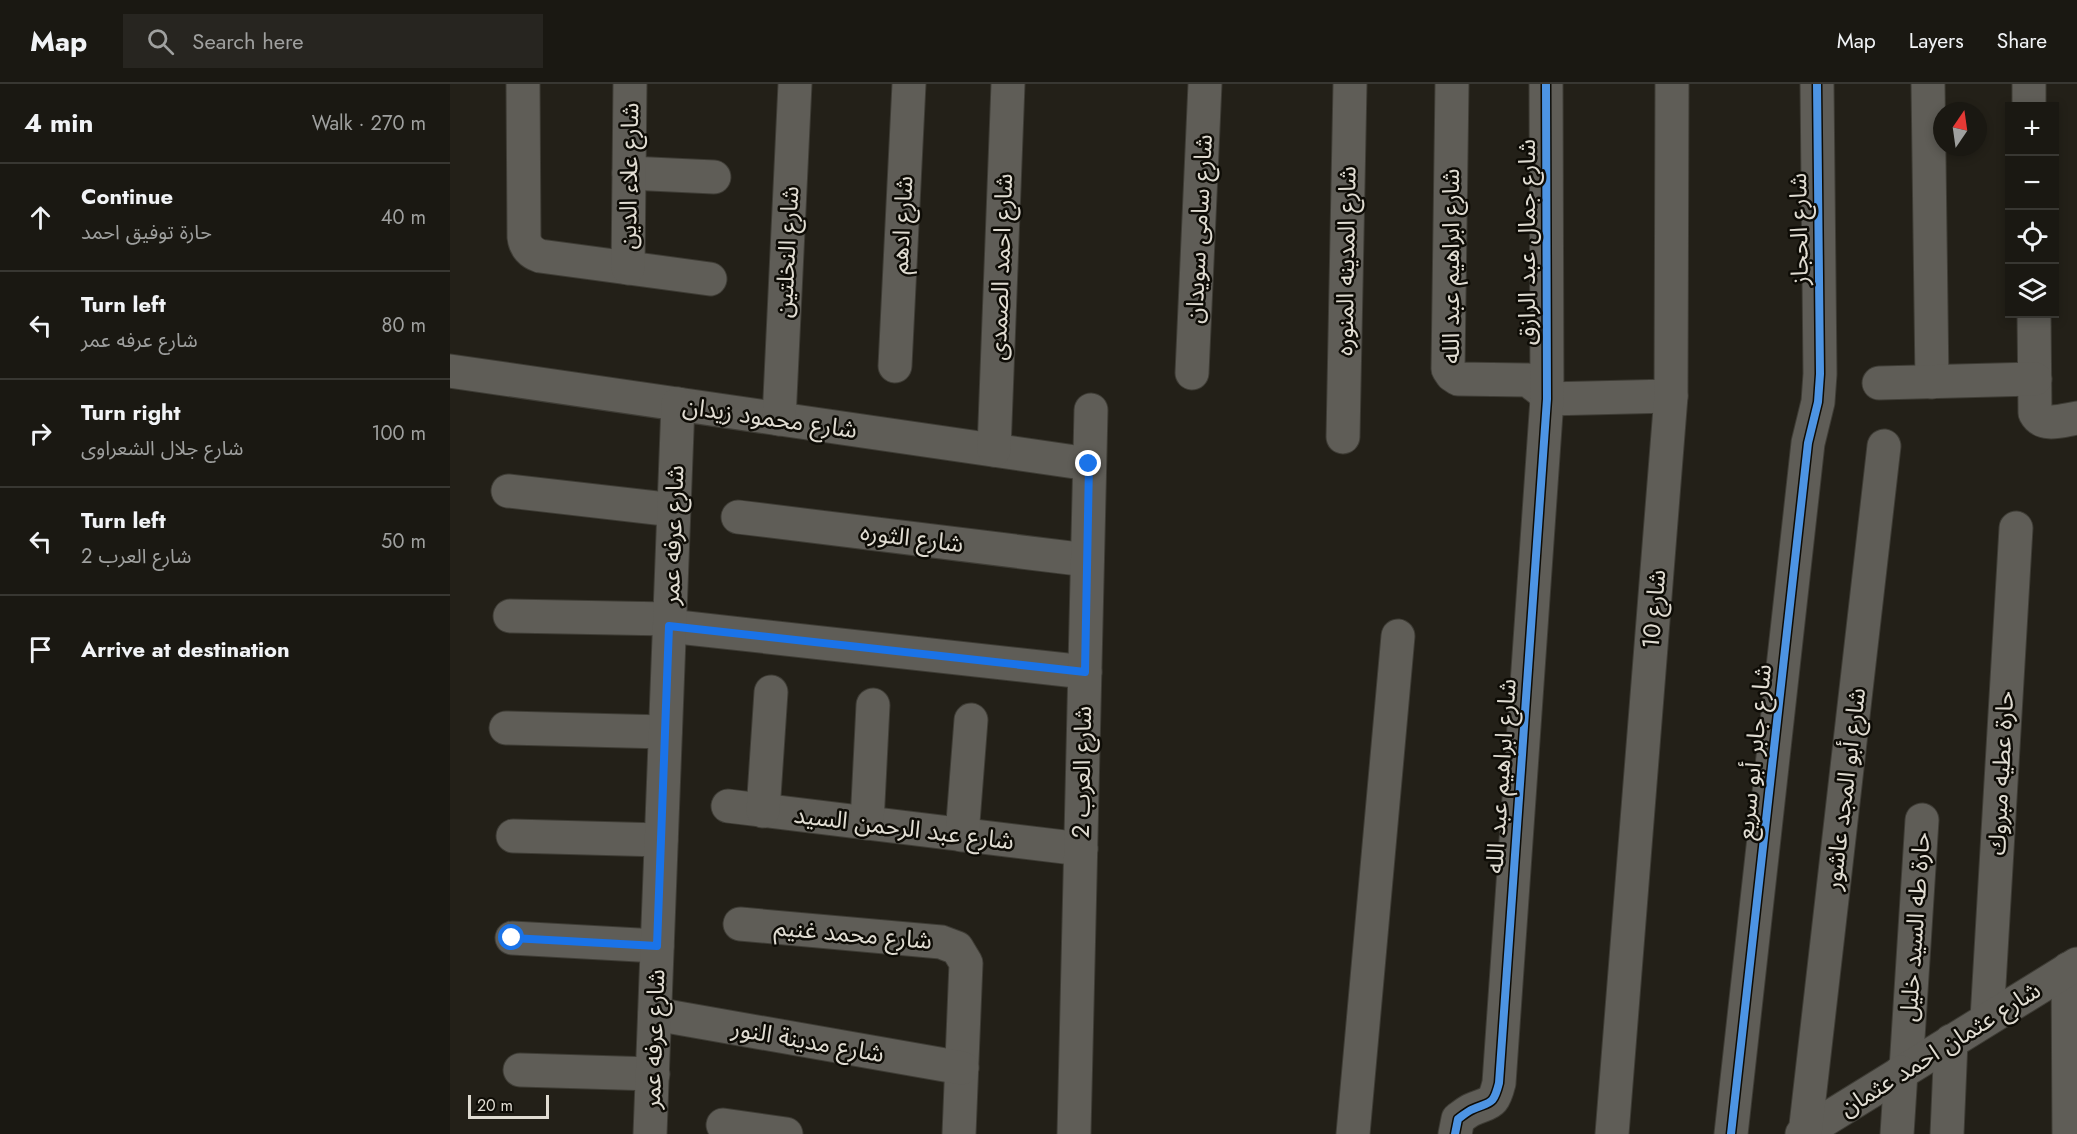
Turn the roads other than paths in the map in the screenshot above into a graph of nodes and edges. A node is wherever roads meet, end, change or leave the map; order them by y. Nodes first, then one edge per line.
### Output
1 (523, 84) edge
2 (630, 84) edge
3 (795, 84) edge
4 (909, 84) edge
5 (1008, 84) edge
6 (1205, 84) edge
7 (1350, 84) edge
8 (1452, 84) edge
9 (1546, 84) edge
10 (1672, 84) edge
11 (1817, 84) edge
12 (1928, 84) edge
13 (2029, 84) edge
14 (2029, 102) edge
15 (629, 173) junction
16 (714, 177) dead end
17 (628, 268) junction
18 (710, 279) dead end
19 (2034, 318) edge
20 (895, 366) dead end
21 (450, 371) edge
22 (1192, 373) dead end
23 (1820, 374) joint
24 (2035, 380) junction
25 (1932, 382) junction
26 (1879, 383) dead end
27 (1671, 396) junction
28 (1547, 399) junction
29 (678, 404) junction
30 (1091, 411) dead end
31 (779, 419) junction
32 (2064, 419) edge
33 (1343, 437) dead end
34 (1884, 446) dead end
35 (994, 450) junction
36 (1089, 464) junction
37 (508, 491) dead end
38 (674, 510) junction
39 (738, 516) dead end
40 (2016, 528) dead end
41 (1087, 560) junction
42 (510, 616) dead end
43 (669, 623) junction
44 (1398, 636) dead end
45 (1085, 672) junction
46 (771, 692) dead end
47 (873, 705) dead end
48 (971, 720) dead end
49 (506, 728) dead end
50 (665, 732) junction
51 (728, 806) dead end
52 (763, 811) junction
53 (1922, 820) dead end
54 (867, 823) junction
55 (962, 835) junction
56 (513, 836) dead end
57 (661, 840) junction
58 (1081, 849) junction
59 (740, 924) dead end
60 (512, 938) dead end
61 (657, 946) junction
62 (2072, 966) edge
63 (655, 1014) junction
64 (1987, 1019) junction
65 (1951, 1041) junction
66 (962, 1068) junction
67 (520, 1070) dead end
68 (1904, 1071) junction
69 (653, 1074) junction
70 (723, 1125) dead end
71 (650, 1134) edge
72 (786, 1134) edge
73 (959, 1134) edge
74 (1074, 1134) edge
75 (1353, 1134) edge
76 (1455, 1134) edge
77 (1612, 1134) edge
78 (1731, 1134) edge
79 (1804, 1134) edge
80 (1897, 1134) edge
81 (1947, 1134) edge
82 (2068, 1134) edge

1 - 17 street
2 - 15 street, شارع علاء الدين
3 - 31 street, شارع النخلتين
4 - 20 street, شارع ادهم
5 - 35 street, شارع احمد الصمدى
6 - 22 street, شارع سامى سويدان
7 - 33 street, شارع المدينه المنوره
8 - 28 street, شارع ابراهيم عبد الله
9 - 28 street, شارع جمال عبد الرازق
10 - 27 street, شارع 10
11 - 23 street, شارع الحجاز
12 - 25 street
13 - 14 street
15 - 16 street
15 - 17 street, شارع علاء الدين
17 - 18 street
19 - 24 street
21 - 29 street, شارع محمود زيدان
23 - 78 street, شارع جابر أبو سريع
24 - 25 street
24 - 32 street
25 - 26 street
27 - 28 street
27 - 77 street, شارع 10
28 - 76 street, شارع ابراهيم عبد الله
29 - 31 street, شارع محمود زيدان
29 - 38 street, شارع عرفه عمر
30 - 36 street, شارع العرب 2
31 - 35 street, شارع محمود زيدان
34 - 79 street, شارع أبو المجد عاشور
35 - 36 street, شارع محمود زيدان
36 - 41 street, شارع العرب 2
37 - 38 street
38 - 43 street, شارع عرفه عمر
39 - 41 street, شارع الثوره
40 - 64 street, حارة عطيه مبروك
41 - 45 street, شارع العرب 2
42 - 43 street
43 - 45 street
43 - 50 street, شارع عرفه عمر
44 - 75 street
45 - 58 street, شارع العرب 2
46 - 52 street
47 - 54 street
48 - 55 street
49 - 50 street
50 - 57 street, شارع عرفه عمر
51 - 52 street, شارع عبد الرحمن السيد
52 - 54 street, شارع عبد الرحمن السيد
53 - 68 street, حارة طه السيد خليل
54 - 55 street, شارع عبد الرحمن السيد
55 - 58 street, شارع عبد الرحمن السيد
56 - 57 street
57 - 61 street, شارع عرفه عمر
58 - 74 street, شارع العرب 2
59 - 66 street, شارع محمد غنيم
60 - 61 street
61 - 63 street, شارع عرفه عمر
62 - 64 street, شارع عثمان احمد عثمان
62 - 82 street
63 - 66 street, شارع مدينة النور
63 - 69 street, شارع عرفه عمر
64 - 65 street, شارع عثمان احمد عثمان
65 - 68 street, شارع عثمان احمد عثمان
65 - 81 street
66 - 73 street, شارع محمد غنيم
67 - 69 street
68 - 79 street, شارع عثمان احمد عثمان
68 - 80 street, حارة طه السيد خليل
69 - 71 street, شارع عرفه عمر
70 - 72 street

